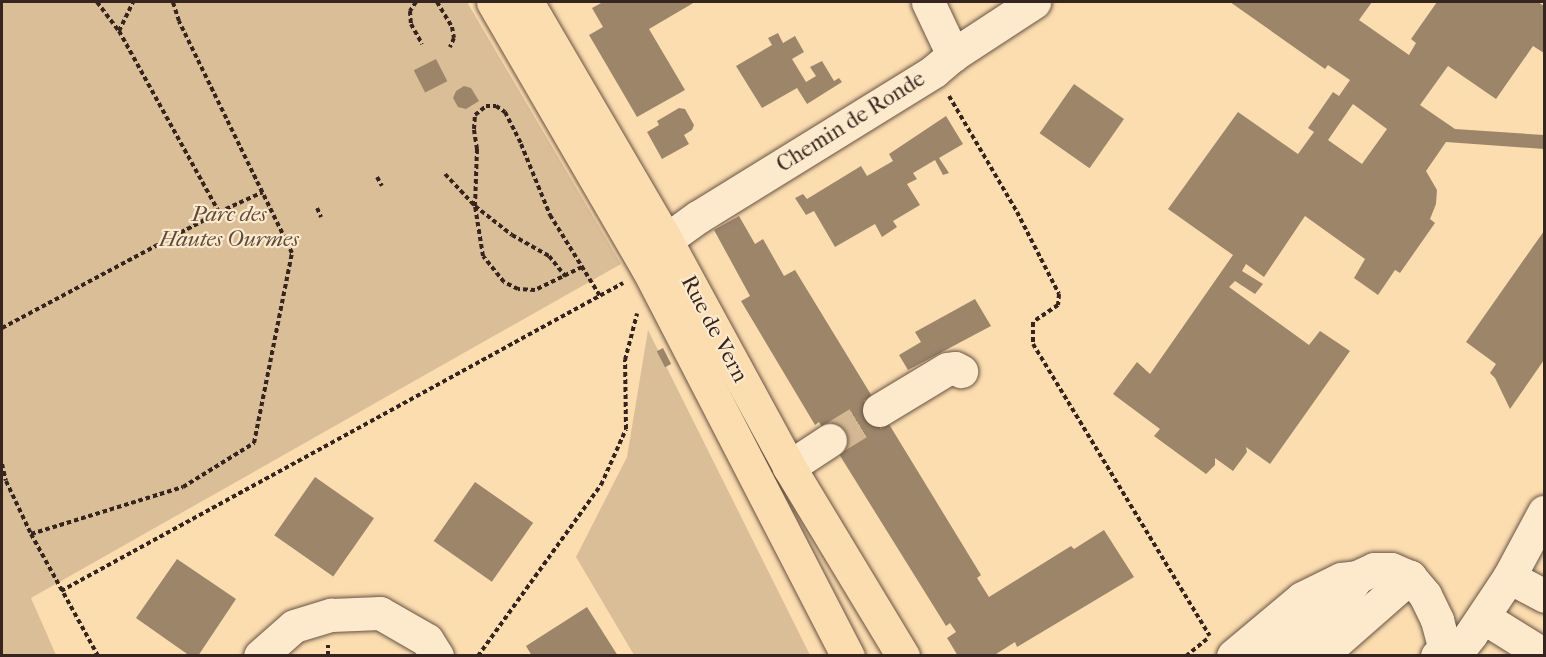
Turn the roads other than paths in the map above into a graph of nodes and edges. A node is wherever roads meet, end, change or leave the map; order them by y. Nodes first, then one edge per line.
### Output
1 (928, 2) edge
2 (1034, 2) edge
3 (507, 3) edge
4 (944, 63) junction
5 (666, 240) junction
6 (961, 371) dead end
7 (879, 410) tunnel mouth
8 (830, 440) tunnel mouth
9 (789, 467) junction
10 (1545, 512) edge
11 (1357, 577) junction
12 (1410, 577) junction
13 (1509, 577) junction
14 (1545, 596) edge
15 (1463, 645) edge
16 (1545, 655) edge
17 (260, 656) edge
18 (437, 656) edge
19 (848, 656) edge
20 (903, 656) edge
21 (1233, 656) edge
22 (1277, 656) edge
23 (1320, 656) edge

1 - 4 street
2 - 4 street, Chemin de Ronde
3 - 5 main road, Rue de Vern
3 - 19 main road, Rue de Vern
4 - 5 street, Chemin de Ronde
5 - 9 main road, Rue de Vern
6 - 7 street
8 - 9 street
9 - 20 main road, Rue de Vern
10 - 13 street
11 - 12 street
11 - 21 street
11 - 22 street
12 - 15 street
12 - 23 street
13 - 14 street
13 - 15 street
15 - 16 street
17 - 18 street

